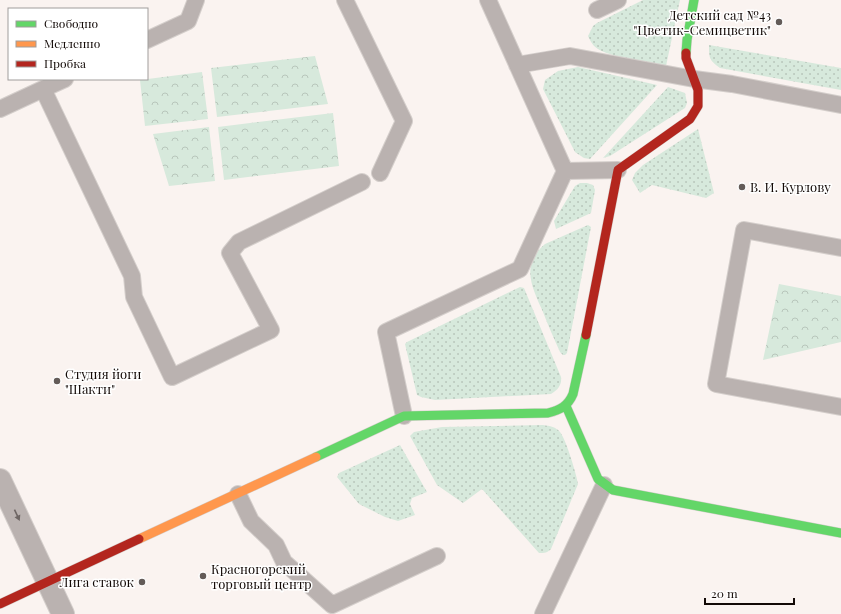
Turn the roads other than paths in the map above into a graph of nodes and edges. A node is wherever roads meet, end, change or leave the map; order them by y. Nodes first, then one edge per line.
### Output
1 (196, 0) edge
2 (345, 0) edge
3 (488, 0) edge
4 (618, 0) edge
5 (694, 0) edge
6 (597, 10) dead end
7 (148, 40) edge
8 (517, 65) junction
9 (694, 79) junction
10 (63, 80) edge
11 (42, 89) junction
12 (841, 105) edge
13 (0, 109) edge
14 (618, 170) junction
15 (565, 171) junction
16 (380, 173) dead end
17 (362, 182) dead end
18 (841, 248) edge
19 (566, 406) junction
20 (841, 407) edge
21 (404, 416) junction
22 (0, 480) edge
23 (604, 485) junction
24 (238, 494) junction
25 (841, 533) edge
26 (437, 556) dead end
27 (48, 582) junction
28 (0, 604) edge
29 (63, 614) edge
30 (543, 614) edge

1 - 7 lane
2 - 16 lane
3 - 8 lane
4 - 6 lane
5 - 9 street
8 - 9 lane
8 - 15 lane
9 - 12 lane
9 - 14 street
10 - 11 lane
11 - 13 lane
11 - 17 lane
14 - 15 lane
14 - 19 street
15 - 21 lane
18 - 20 lane
19 - 21 street
19 - 23 street
21 - 24 street
22 -> 27 street
23 - 25 street
23 - 30 lane
24 - 26 lane
24 - 27 street
27 - 28 street
27 - 29 street

